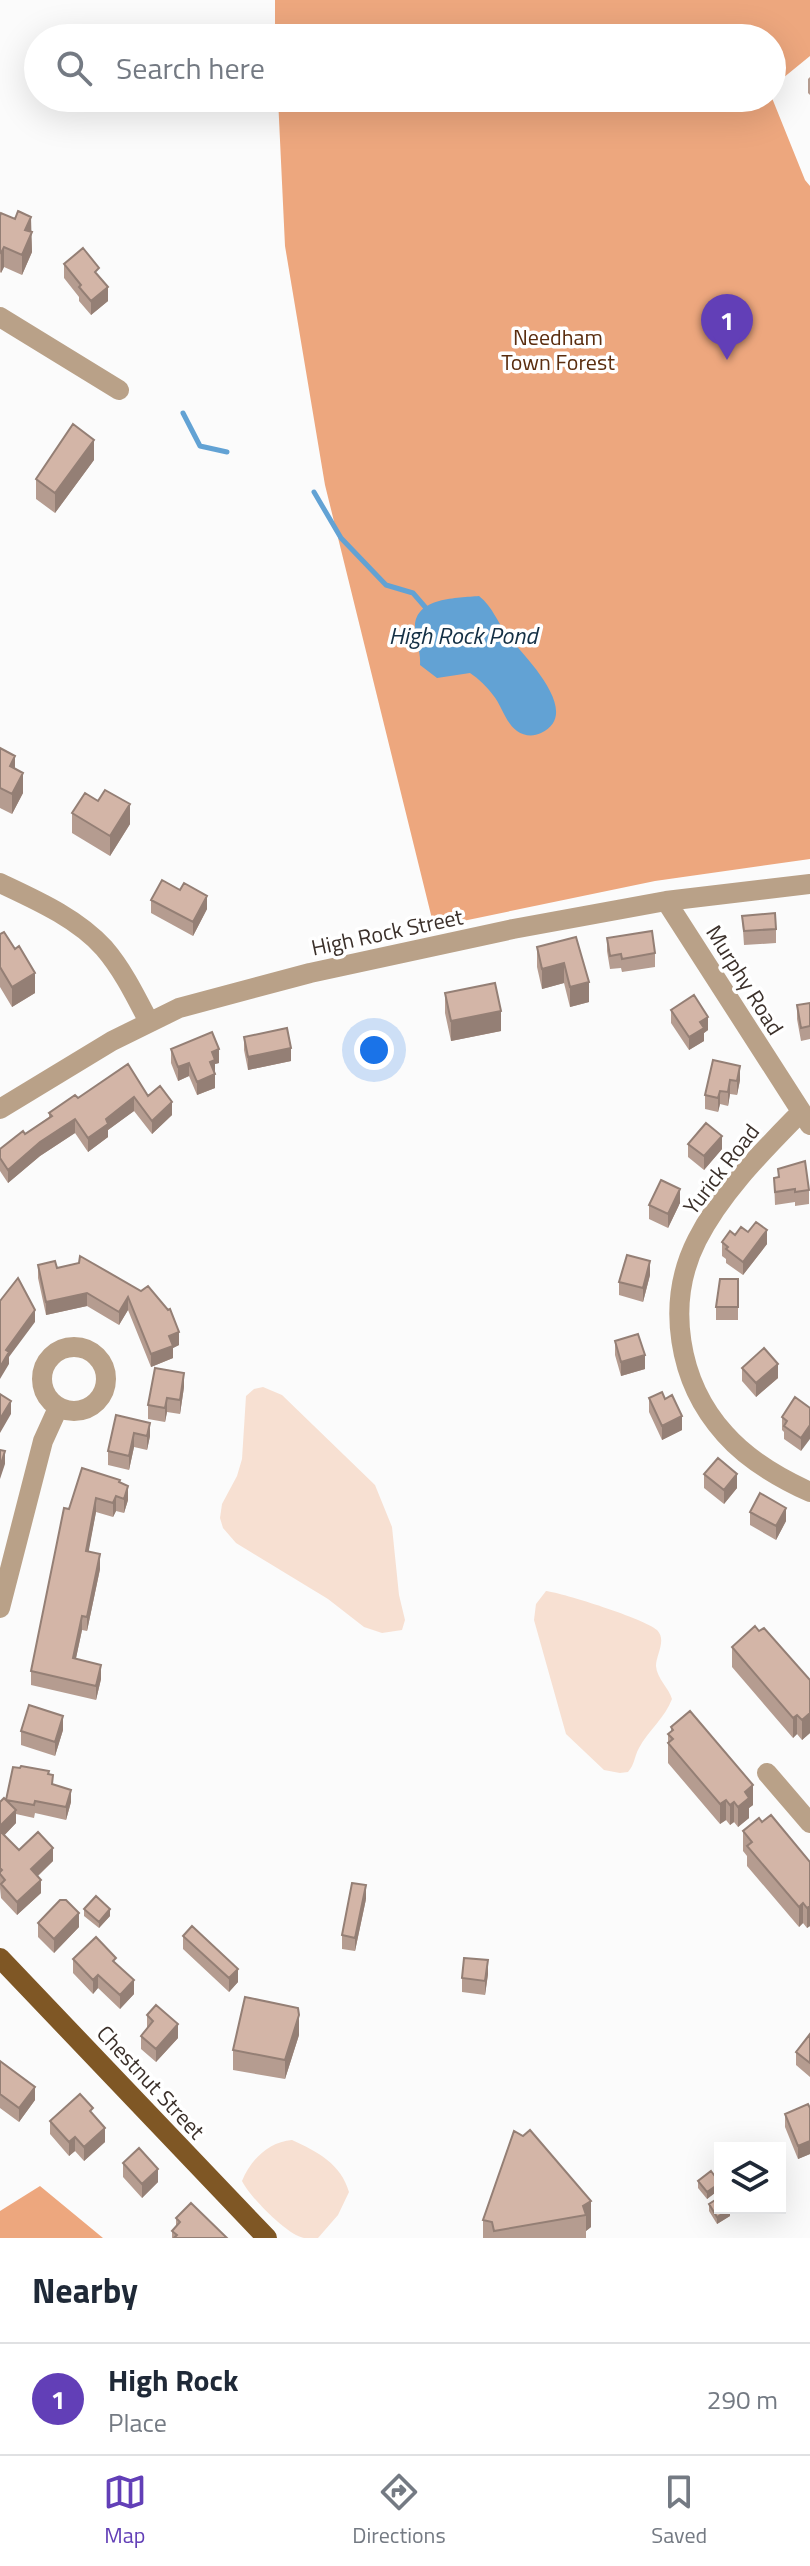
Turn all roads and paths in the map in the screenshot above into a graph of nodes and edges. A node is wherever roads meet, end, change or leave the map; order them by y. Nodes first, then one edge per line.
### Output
1 (0, 317) edge
2 (119, 390) dead end
3 (0, 883) edge
4 (810, 884) edge
5 (666, 901) junction
6 (149, 1022) junction
7 (0, 1109) edge
8 (806, 1118) edge
9 (58, 1408) dead end
10 (810, 1492) edge
11 (0, 1608) edge
12 (767, 1773) dead end
13 (810, 1823) edge
14 (0, 1958) edge
15 (267, 2238) edge

1 - 2 street
3 - 6 street
4 - 5 street, High Rock Street
5 - 6 street, High Rock Street
5 - 8 street, Murphy Road
6 - 7 street, High Rock Street
8 - 10 street, Yurick Road
9 - 11 street
12 - 13 street
14 - 15 main road, Chestnut Street

